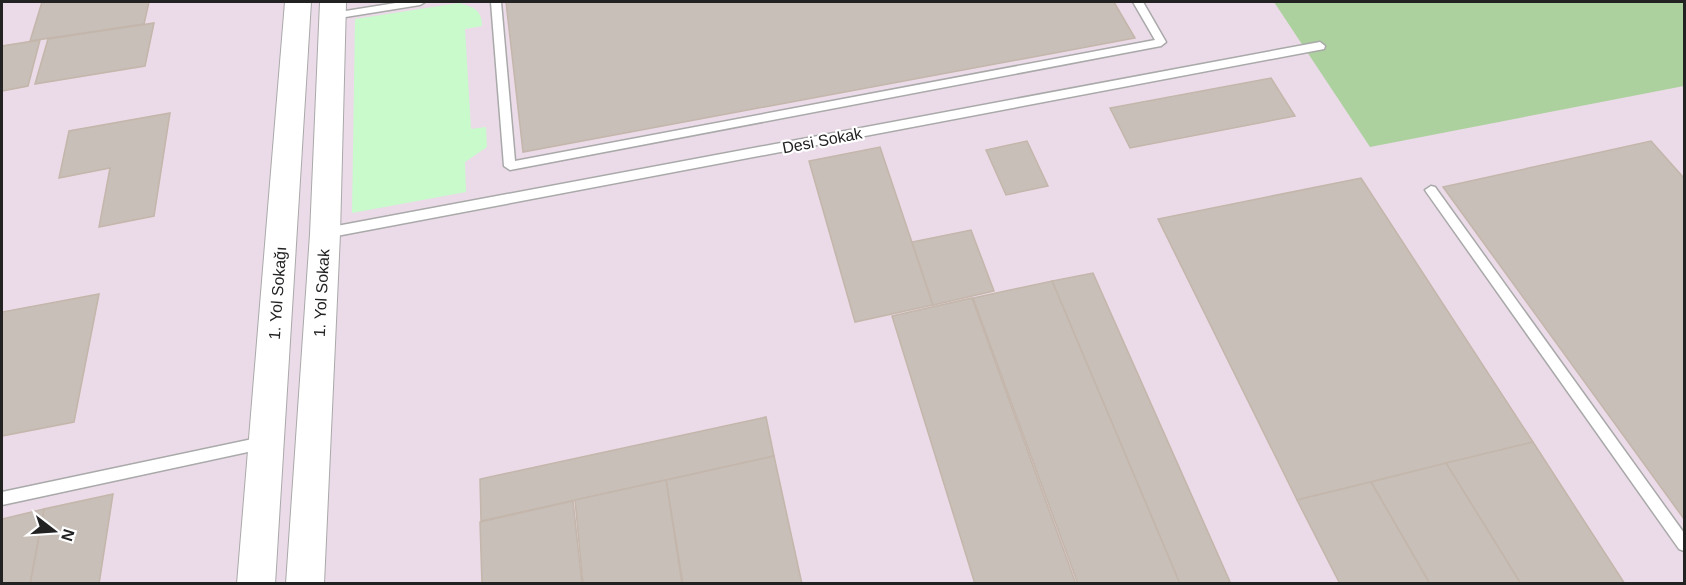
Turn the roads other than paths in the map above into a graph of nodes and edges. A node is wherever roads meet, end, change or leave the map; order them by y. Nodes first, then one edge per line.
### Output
1 (298, 2) edge
2 (420, 2) edge
3 (496, 2) edge
4 (1138, 2) edge
5 (333, 9) edge
6 (1320, 46) dead end
7 (1431, 190) dead end
8 (324, 234) junction
9 (266, 442) junction
10 (2, 499) edge
11 (1684, 544) edge
12 (256, 584) edge
13 (305, 584) edge

1 - 9 street, 1. Yol Sokağı
2 - 5 lane
3 - 4 lane
5 - 8 street, 1. Yol Sokak
6 - 8 lane, Desi Sokak
7 - 11 lane
8 - 13 street, 1. Yol Sokak
9 - 10 lane
9 - 12 street, 1. Yol Sokağı

